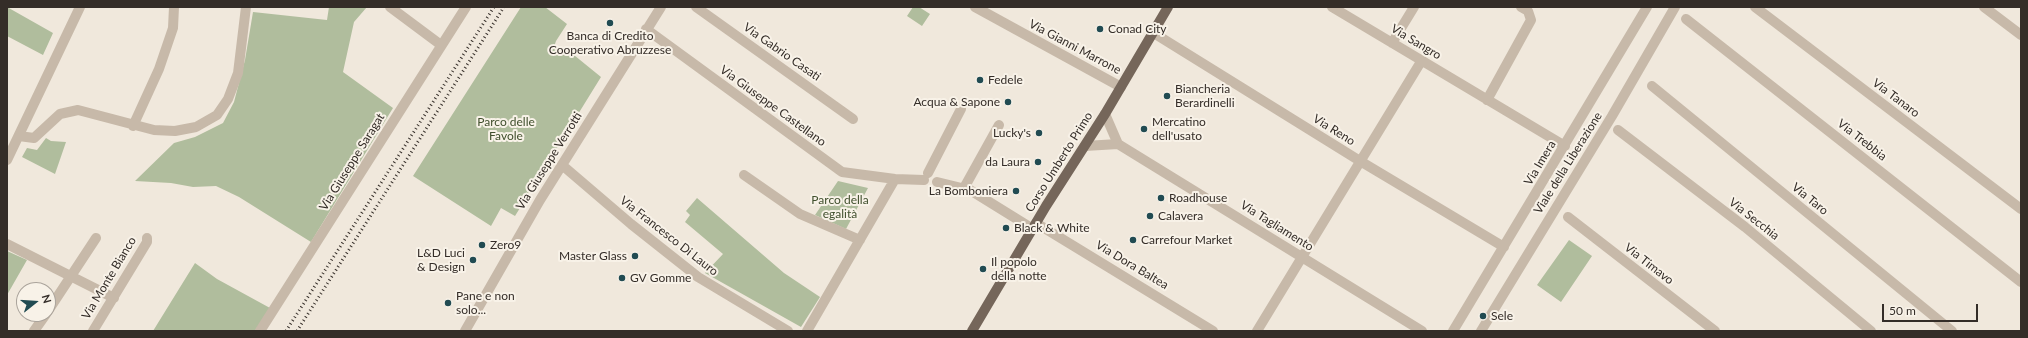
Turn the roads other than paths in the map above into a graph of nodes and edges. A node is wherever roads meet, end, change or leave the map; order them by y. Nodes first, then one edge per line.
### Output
1 (80, 7) edge
2 (174, 7) edge
3 (246, 7) edge
4 (390, 7) edge
5 (466, 7) edge
6 (661, 7) edge
7 (696, 7) edge
8 (975, 7) edge
9 (1168, 7) edge
10 (1332, 7) edge
11 (1414, 7) edge
12 (1521, 7) edge
13 (1648, 7) edge
14 (1674, 7) edge
15 (1755, 7) edge
16 (1984, 7) edge
17 (1686, 19) dead end
18 (646, 29) junction
19 (1152, 32) junction
20 (2021, 36) edge
21 (1392, 43) junction
22 (440, 46) junction
23 (1422, 60) junction
24 (1652, 86) dead end
25 (1120, 87) junction
26 (1487, 100) junction
27 (961, 109) dead end
28 (1105, 114) junction
29 (853, 118) dead end
30 (999, 125) dead end
31 (133, 126) junction
32 (1618, 130) dead end
33 (18, 136) junction
34 (1118, 144) junction
35 (1085, 146) junction
36 (1565, 146) junction
37 (7, 160) edge
38 (1360, 161) junction
39 (562, 165) junction
40 (744, 175) dead end
41 (926, 176) junction
42 (895, 179) junction
43 (964, 188) junction
44 (2021, 209) edge
45 (1568, 217) dead end
46 (1034, 226) junction
47 (96, 238) dead end
48 (147, 238) dead end
49 (860, 240) junction
50 (7, 244) edge
51 (1504, 247) junction
52 (1302, 256) junction
53 (71, 276) junction
54 (2021, 282) edge
55 (114, 298) junction
56 (56, 299) edge
57 (40, 322) edge
58 (34, 331) edge
59 (93, 331) edge
60 (260, 331) edge
61 (465, 331) edge
62 (788, 331) edge
63 (807, 331) edge
64 (972, 331) edge
65 (1214, 331) edge
66 (1257, 331) edge
67 (1422, 331) edge
68 (1453, 331) edge
69 (1481, 331) edge
70 (1716, 331) edge
71 (1871, 331) edge
72 (1952, 331) edge

1 - 33 street
2 - 31 street
3 - 31 street
4 - 22 street
5 - 22 street, Via Giuseppe Saragat
6 - 18 street, Via Giuseppe Verrotti
7 - 29 street, Via Gabrio Casati
8 - 25 street, Via Gianni Marrone
9 - 19 main road, Corso Umberto Primo
10 - 21 street, Via Sangro
11 - 21 street
12 - 26 street
13 - 36 street, Via Imera
14 - 69 street, Viale della Liberazione
15 - 44 street, Via Tanaro
16 - 20 street
17 - 54 street, Via Trebbia
18 - 39 street, Via Giuseppe Verrotti
18 - 42 street, Via Giuseppe Castellano
19 - 25 main road, Corso Umberto Primo
19 - 38 street, Via Reno
21 - 23 street, Via Sangro
22 - 60 street, Via Giuseppe Saragat
23 - 26 street, Via Sangro
23 - 38 street
24 - 72 street, Via Taro
25 - 28 main road, Corso Umberto Primo
26 - 36 street, Via Sangro
27 - 41 street
28 - 34 street
28 - 35 main road, Corso Umberto Primo
30 - 43 street
31 - 33 street
32 - 71 street, Via Secchia
33 - 37 street
34 - 35 street
34 - 52 street, Via Tagliamento
35 - 46 main road, Corso Umberto Primo
36 - 51 street, Via Imera
38 - 51 street, Via Reno
38 - 52 street
39 - 61 street, Via Giuseppe Verrotti
39 - 62 street, Via Francesco Di Lauro
40 - 49 street
41 - 42 street, Via Giuseppe Castellano
41 - 43 street
42 - 49 street
43 - 46 street
45 - 70 street, Via Timavo
46 - 64 main road, Corso Umberto Primo
46 - 65 street, Via Dora Baltea
47 - 53 street
48 - 55 street, Via Monte Bianco
49 - 63 street
50 - 53 street
51 - 68 street, Via Imera
52 - 66 street
52 - 67 street, Via Tagliamento
53 - 55 street
53 - 56 street
55 - 59 street, Via Monte Bianco
57 - 58 street

